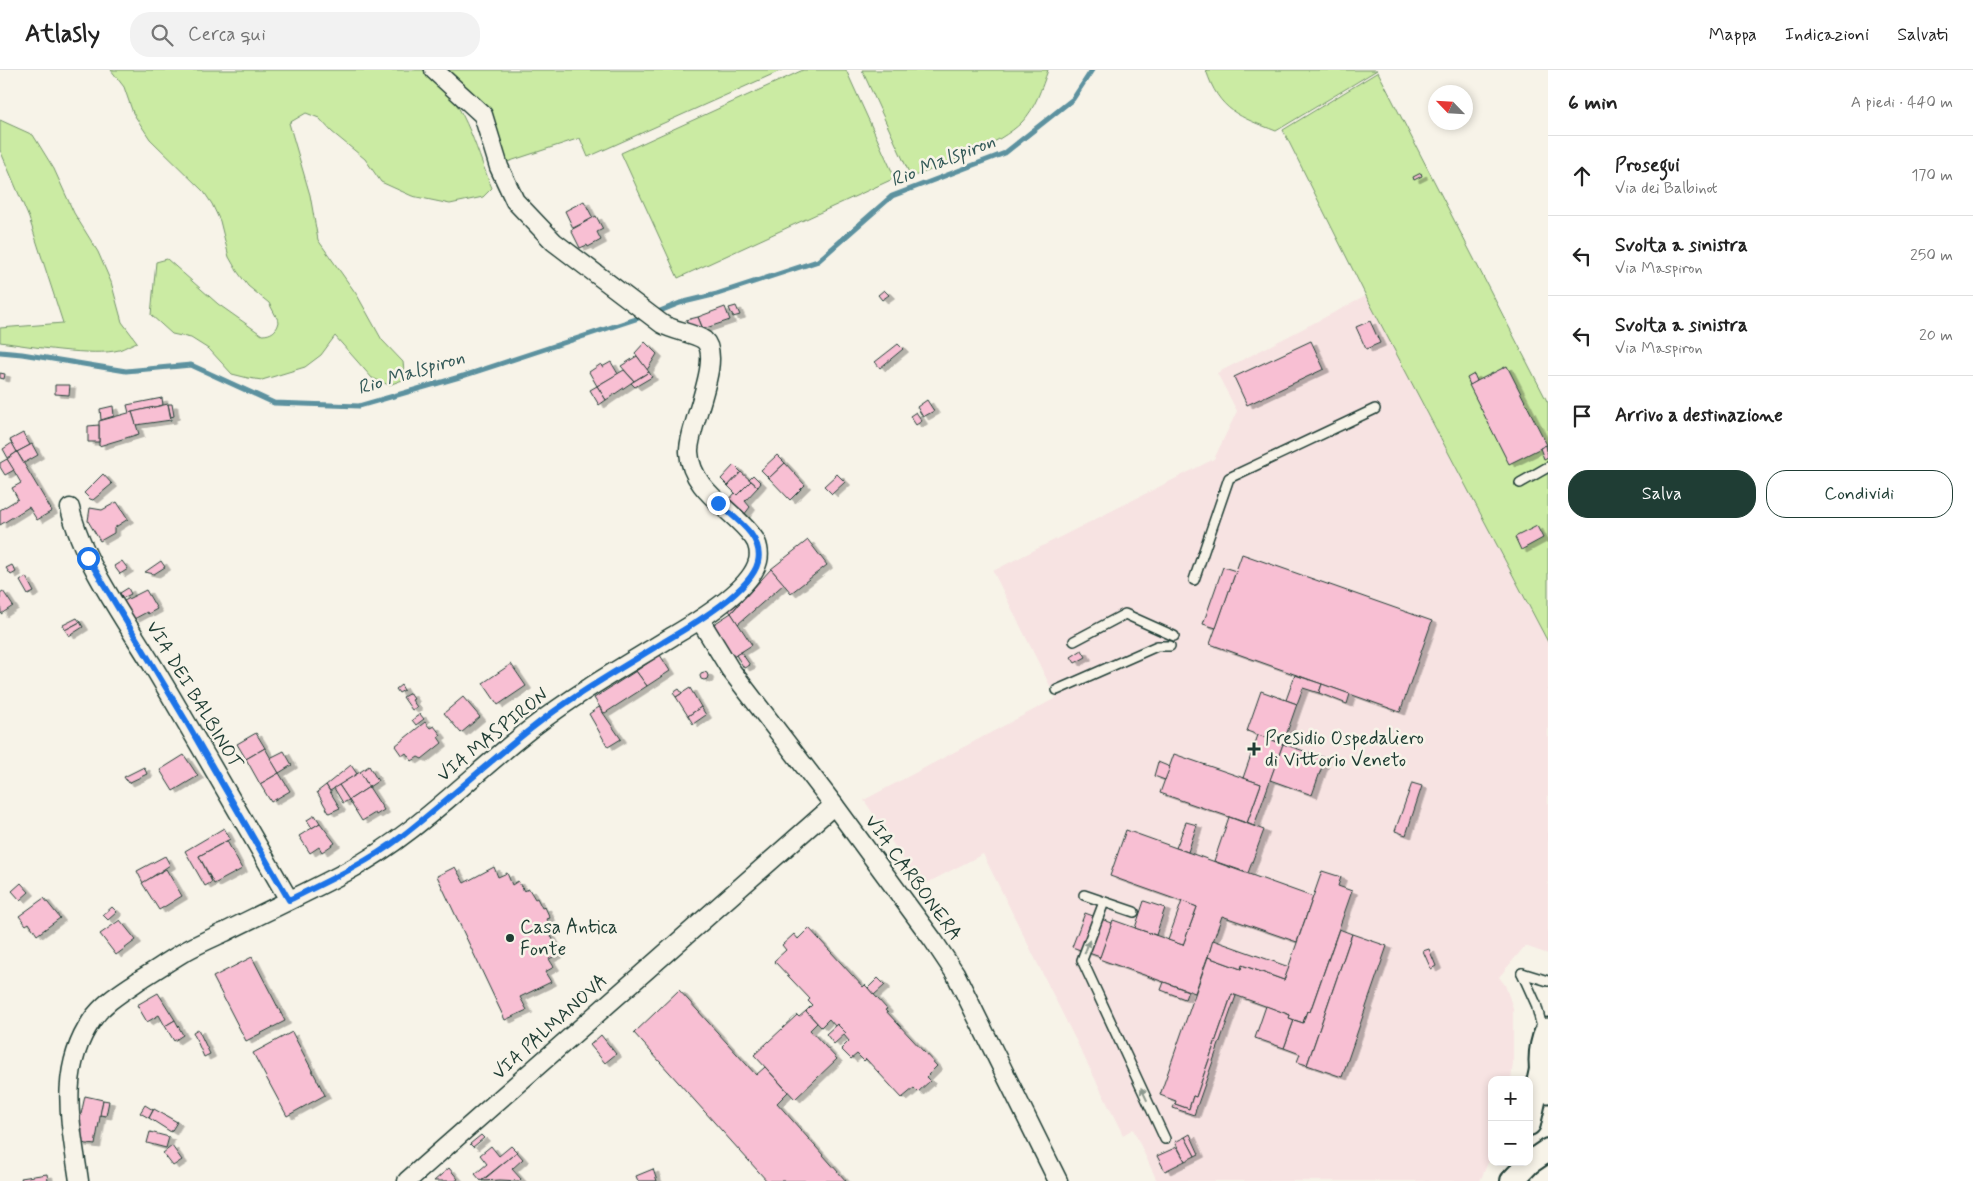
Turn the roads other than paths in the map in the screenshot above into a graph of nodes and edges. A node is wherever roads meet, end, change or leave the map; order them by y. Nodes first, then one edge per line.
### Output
1 (434, 70) edge
2 (1376, 409) dead end
3 (1548, 466) edge
4 (1520, 482) dead end
5 (70, 508) dead end
6 (1194, 580) dead end
7 (700, 620) junction
8 (1174, 636) dead end
9 (1074, 641) dead end
10 (1170, 646) dead end
11 (1057, 690) dead end
12 (834, 804) junction
13 (1084, 895) dead end
14 (289, 900) junction
15 (1104, 902) junction
16 (1134, 912) dead end
17 (1548, 981) edge
18 (1546, 1035) edge
19 (1542, 1065) junction
20 (1548, 1090) edge
21 (1530, 1121) edge
22 (1165, 1138) dead end
23 (1548, 1150) edge
24 (1517, 1166) edge
25 (79, 1181) edge
26 (407, 1181) edge
27 (1058, 1181) edge
28 (1512, 1181) edge

1 - 7 street, VIA MASPIRON
2 - 6 lane
3 - 4 lane
5 - 14 street, VIA DEI BALBINOT
7 - 12 street, VIA CARBONERA
7 - 14 street, VIA MASPIRON
8 - 9 lane
10 - 11 lane
12 - 26 street, VIA PALMANOVA
12 - 27 street, VIA CARBONERA
13 - 15 lane
14 - 25 street, VIA MASPIRON
15 - 16 lane
22 -> 15 lane
17 - 18 lane
18 - 19 main road
19 - 20 main road
19 - 21 street
23 - 28 street
24 - 28 street

